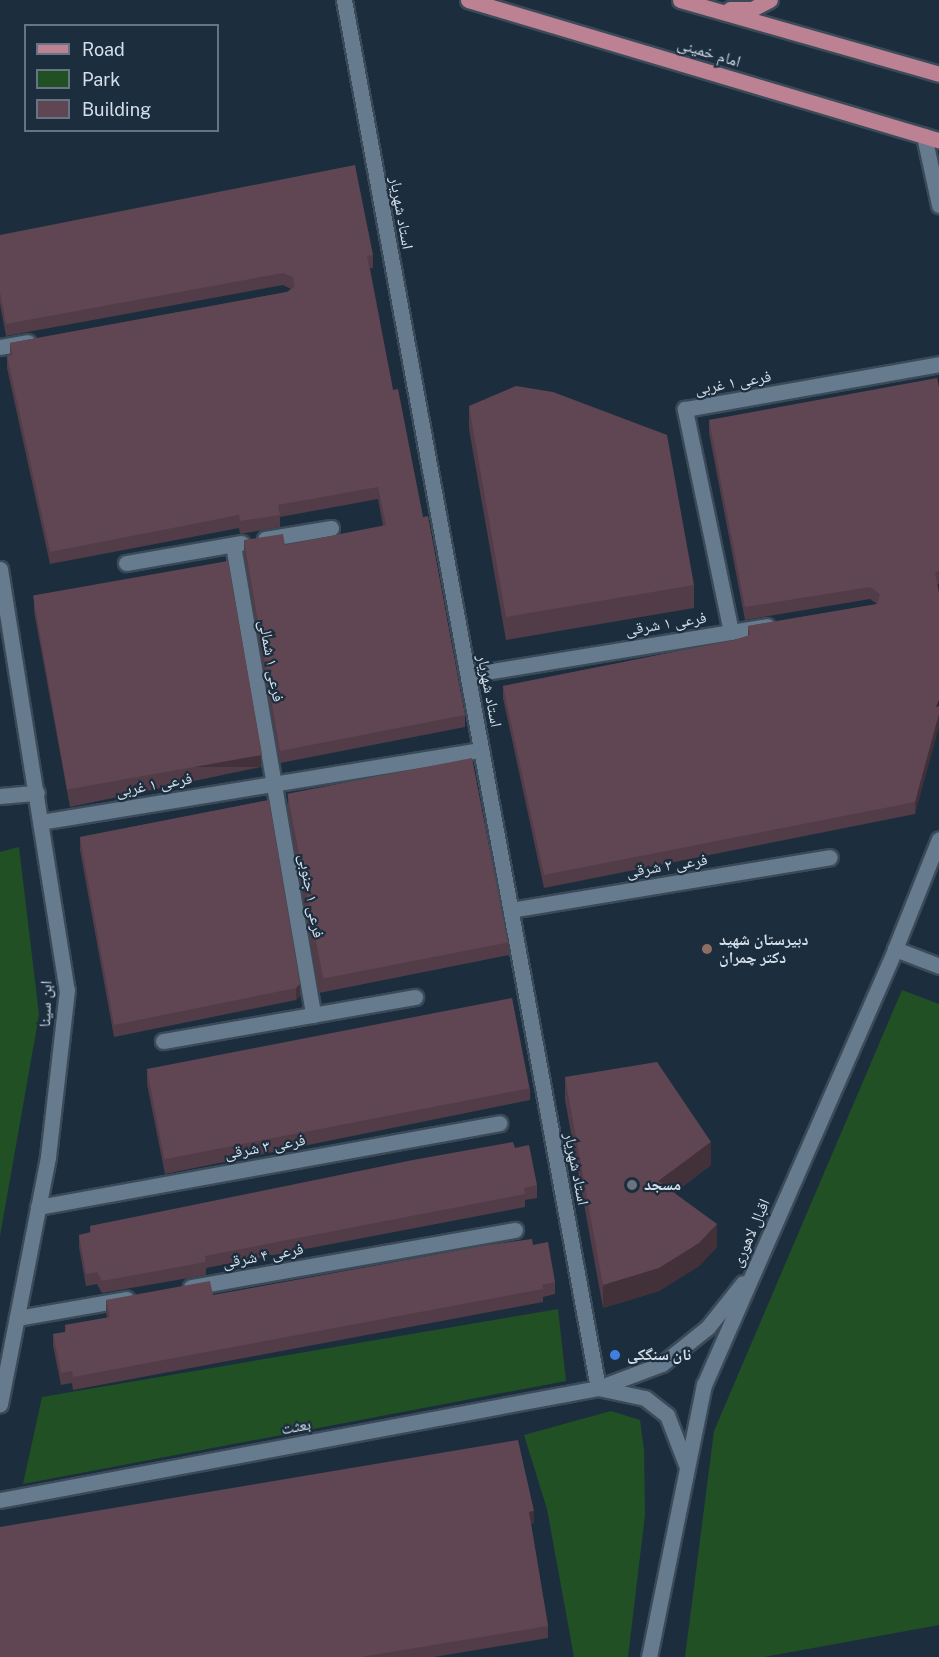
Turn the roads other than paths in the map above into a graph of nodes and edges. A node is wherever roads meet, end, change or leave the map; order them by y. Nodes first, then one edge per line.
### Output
1 (344, 0) edge
2 (468, 0) edge
3 (680, 0) edge
4 (770, 0) edge
5 (710, 9) junction
6 (939, 74) edge
7 (932, 138) edge
8 (939, 205) edge
9 (46, 339) edge
10 (0, 347) edge
11 (939, 364) edge
12 (331, 528) dead end
13 (233, 545) junction
14 (126, 563) dead end
15 (0, 569) edge
16 (789, 622) edge
17 (731, 632) junction
18 (468, 675) junction
19 (482, 750) junction
20 (273, 783) junction
21 (37, 793) junction
22 (0, 796) edge
23 (41, 822) junction
24 (939, 839) edge
25 (830, 857) dead end
26 (511, 910) junction
27 (895, 949) junction
28 (939, 966) edge
29 (415, 998) dead end
30 (313, 1015) junction
31 (164, 1041) dead end
32 (499, 1123) dead end
33 (38, 1207) junction
34 (515, 1230) dead end
35 (757, 1265) junction
36 (179, 1289) edge
37 (144, 1296) edge
38 (17, 1318) junction
39 (598, 1388) junction
40 (0, 1404) edge
41 (687, 1467) junction
42 (0, 1500) edge
43 (649, 1657) edge

1 - 18 street, استاد شهریار
2 - 7 main road, امام خمینی
3 - 5 main road
4 - 5 main road
5 - 6 main road
7 - 8 street
9 - 10 street
11 - 17 street, فرعی ۱ غربی
12 - 13 street
13 - 14 street
13 - 20 street, فرعی ۱ شمالی
15 - 21 street, ابن سینا
16 - 17 street, فرعی ۱ شرقی
17 - 18 street, فرعی ۱ شرقی
18 - 19 street, استاد شهریار
19 - 20 street
19 - 26 street, استاد شهریار
20 - 23 street, فرعی ۱ غربی
20 - 30 street, فرعی ۱ جنوبی
21 - 22 street
21 - 23 street, ابن سینا
23 - 33 street, ابن سینا
24 - 27 street, اقبال لاهوری
25 - 26 street, فرعی ۲ شرقی
26 - 39 street, استاد شهریار
27 - 28 street
27 - 35 street, اقبال لاهوری
29 - 30 street
30 - 31 street
32 - 33 street, فرعی ۳ شرقی
33 - 38 street, ابن سینا
34 - 36 street, فرعی ۴ شرقی
35 - 39 street
35 - 41 street, اقبال لاهوری
37 - 38 street
38 - 40 street, ابن سینا
39 - 41 street
39 - 42 street, بعثت
41 - 43 street, اقبال لاهوری

